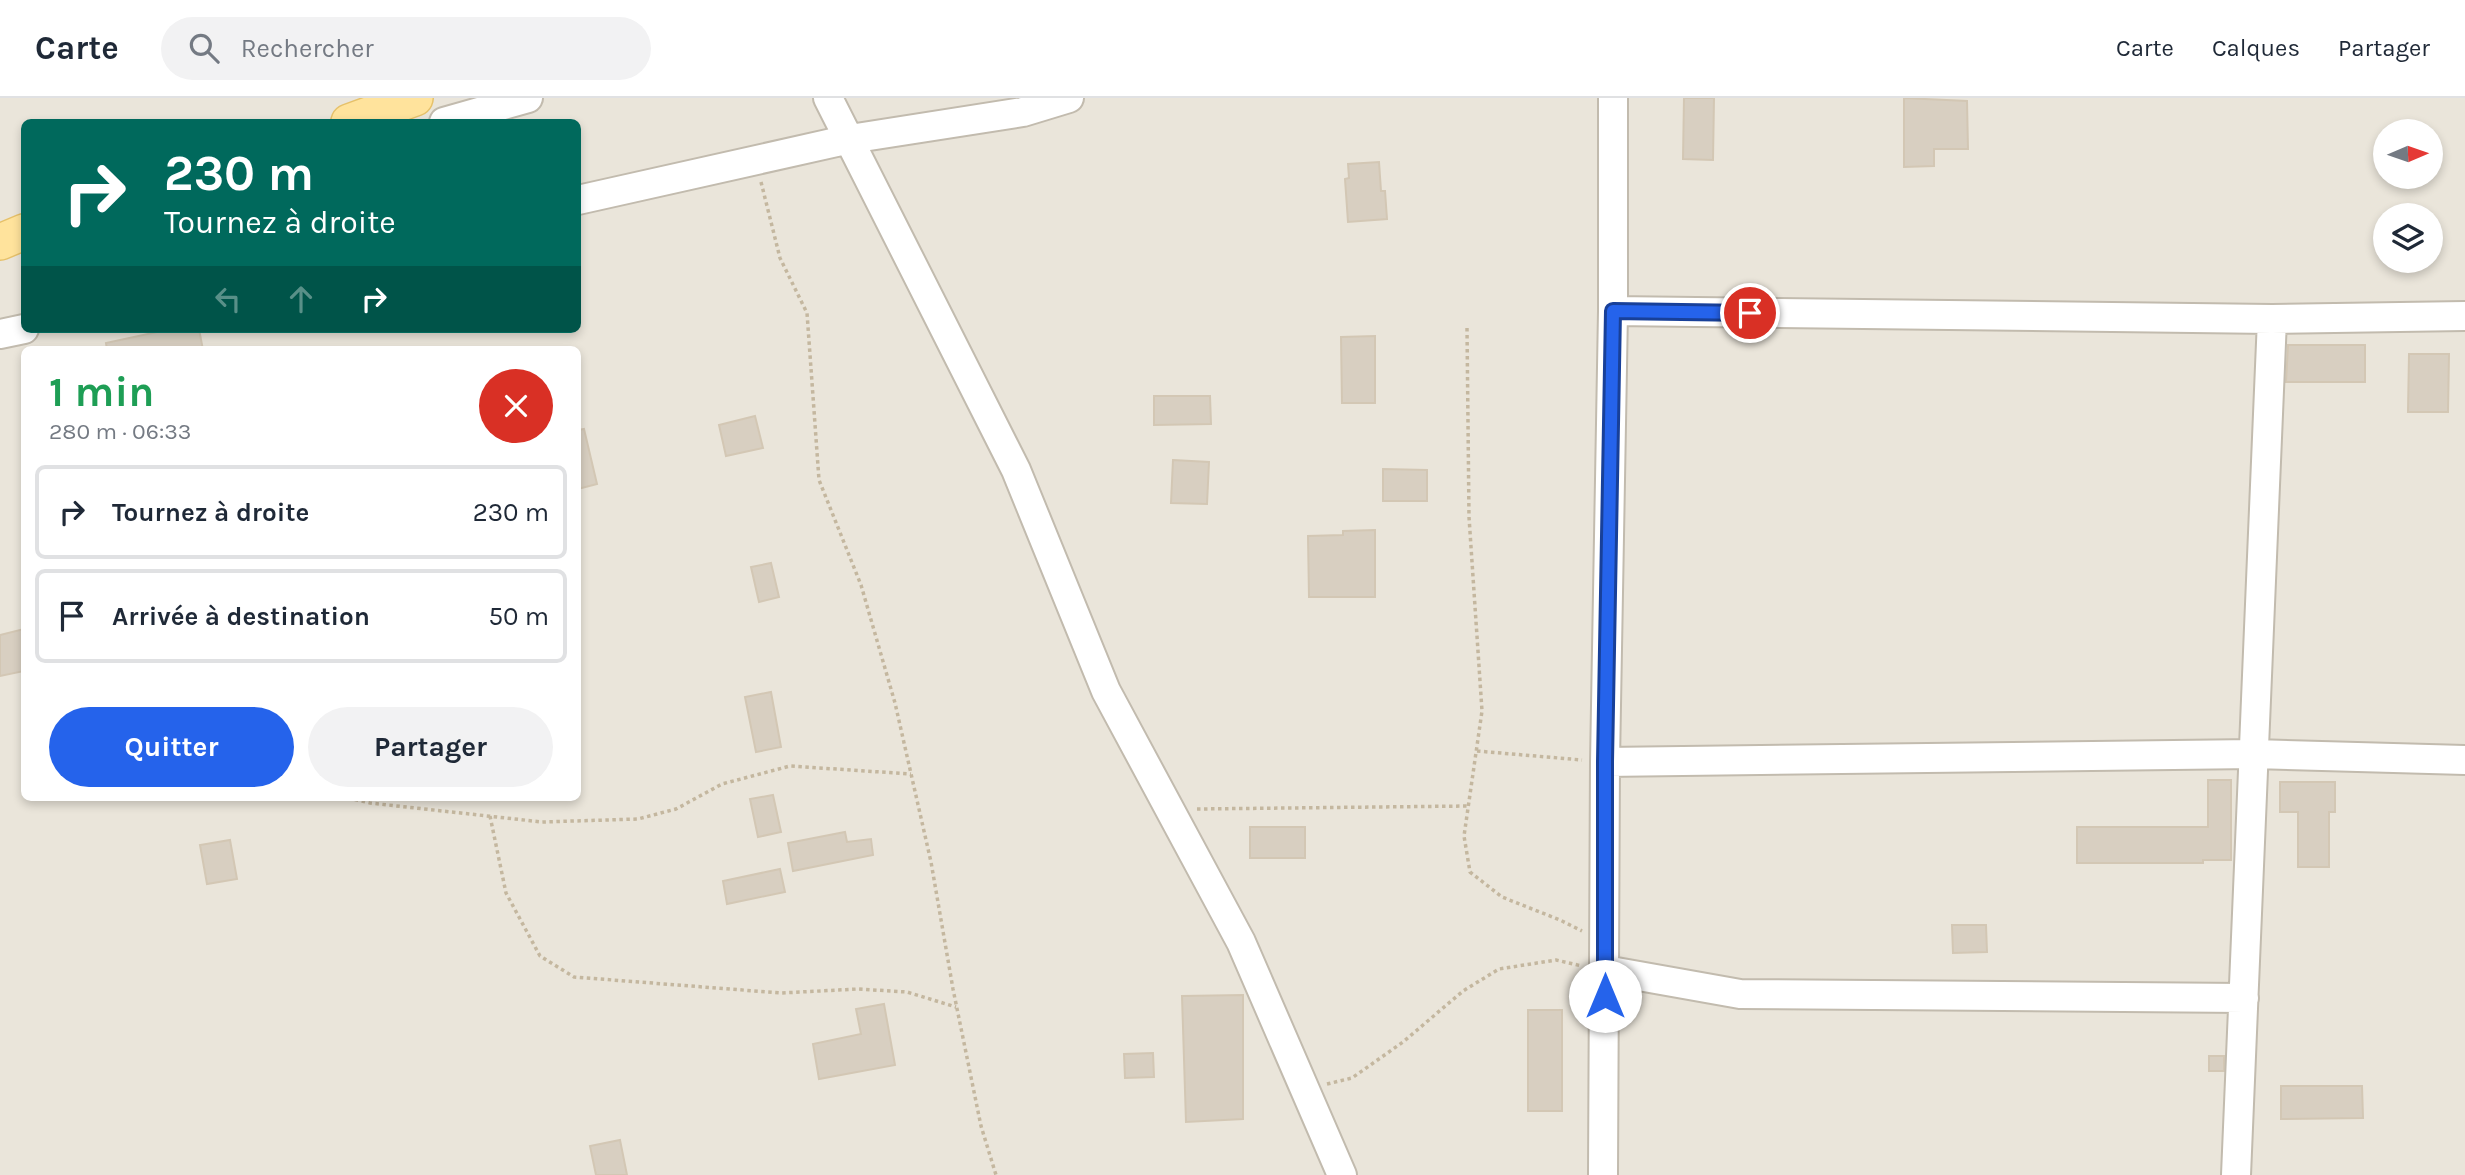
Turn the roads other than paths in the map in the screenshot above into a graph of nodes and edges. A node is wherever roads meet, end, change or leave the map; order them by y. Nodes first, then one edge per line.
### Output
1 (415, 98) edge
2 (528, 98) edge
3 (828, 98) edge
4 (1069, 98) edge
5 (1613, 98) edge
6 (357, 119) edge
7 (454, 119) edge
8 (849, 139) junction
9 (581, 199) edge
10 (21, 233) edge
11 (0, 242) edge
12 (1613, 311) junction
13 (2465, 316) edge
14 (2272, 319) junction
15 (21, 330) edge
16 (0, 334) edge
17 (2254, 754) junction
18 (2465, 760) edge
19 (1605, 762) junction
20 (1605, 956) junction
21 (2244, 998) junction
22 (1342, 1175) edge
23 (1603, 1175) edge
24 (2236, 1175) edge

1 - 6 main road
2 - 7 street
3 - 8 street
4 - 8 street
5 - 12 street
8 - 9 street
8 - 22 street
10 - 11 main road
12 - 14 street
12 - 19 street
13 - 14 street
14 - 17 street
15 - 16 street
17 - 18 street
17 - 19 street
17 - 21 street
19 - 20 street
20 - 21 street
20 - 23 street
21 - 24 street

